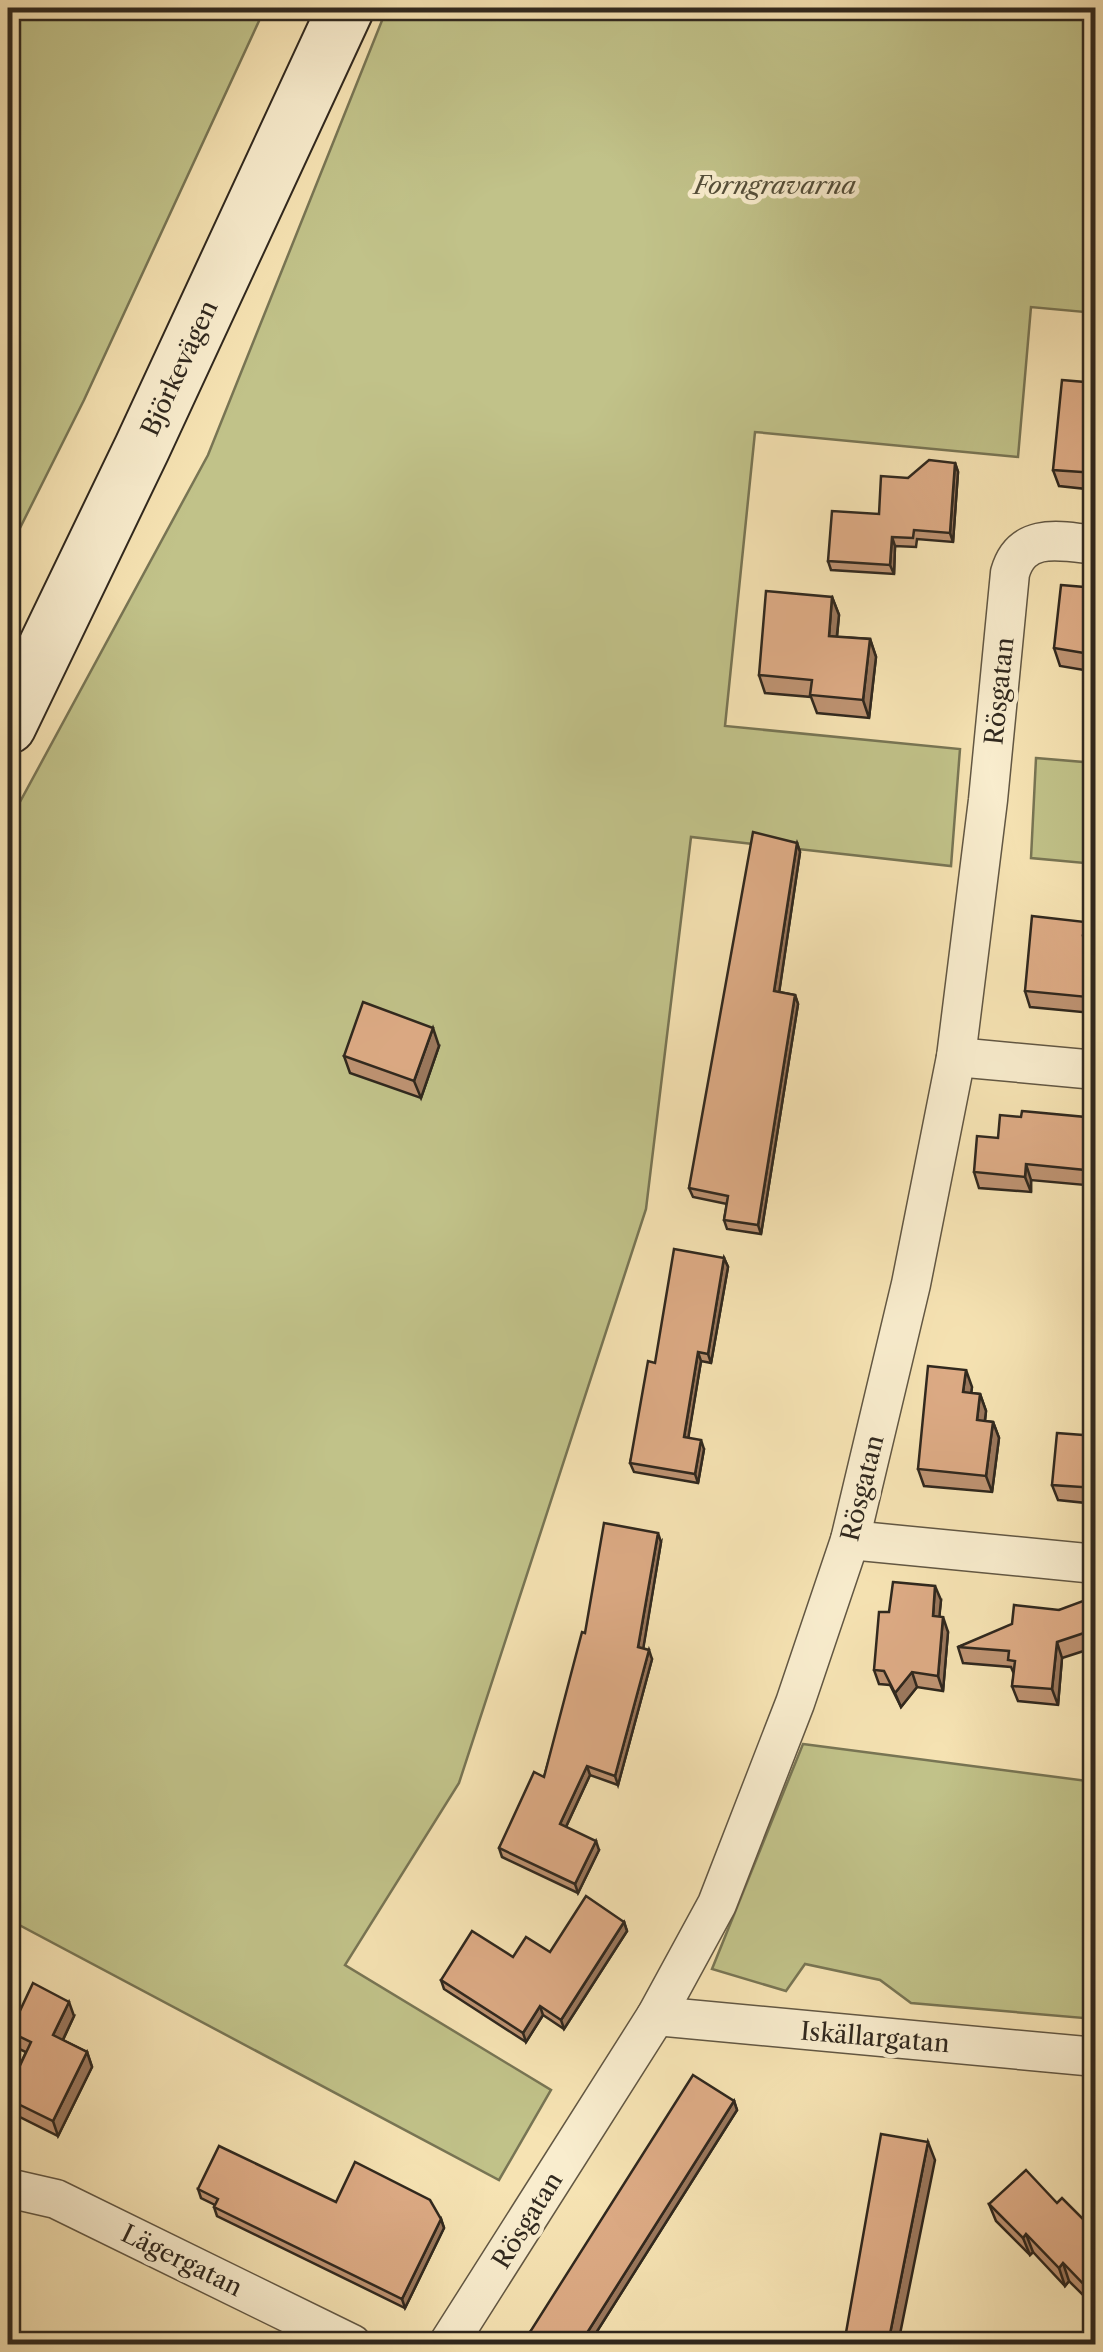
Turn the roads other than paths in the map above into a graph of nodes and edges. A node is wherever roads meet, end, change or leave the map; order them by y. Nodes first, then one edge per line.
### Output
1 (346, 8) edge
2 (1096, 544) edge
3 (8, 726) edge
4 (956, 1056) junction
5 (1096, 1070) edge
6 (850, 1540) junction
7 (1096, 1564) edge
8 (656, 2016) junction
9 (1096, 2056) edge
10 (8, 2188) edge
11 (352, 2344) edge
12 (448, 2344) edge

1 - 3 main road, Björkevägen
2 - 4 street, Rösgatan
4 - 5 street
4 - 6 street, Rösgatan
6 - 7 street
6 - 8 street, Rösgatan
8 - 9 street, Iskällargatan
8 - 12 street, Rösgatan
10 - 11 street, Lägergatan

